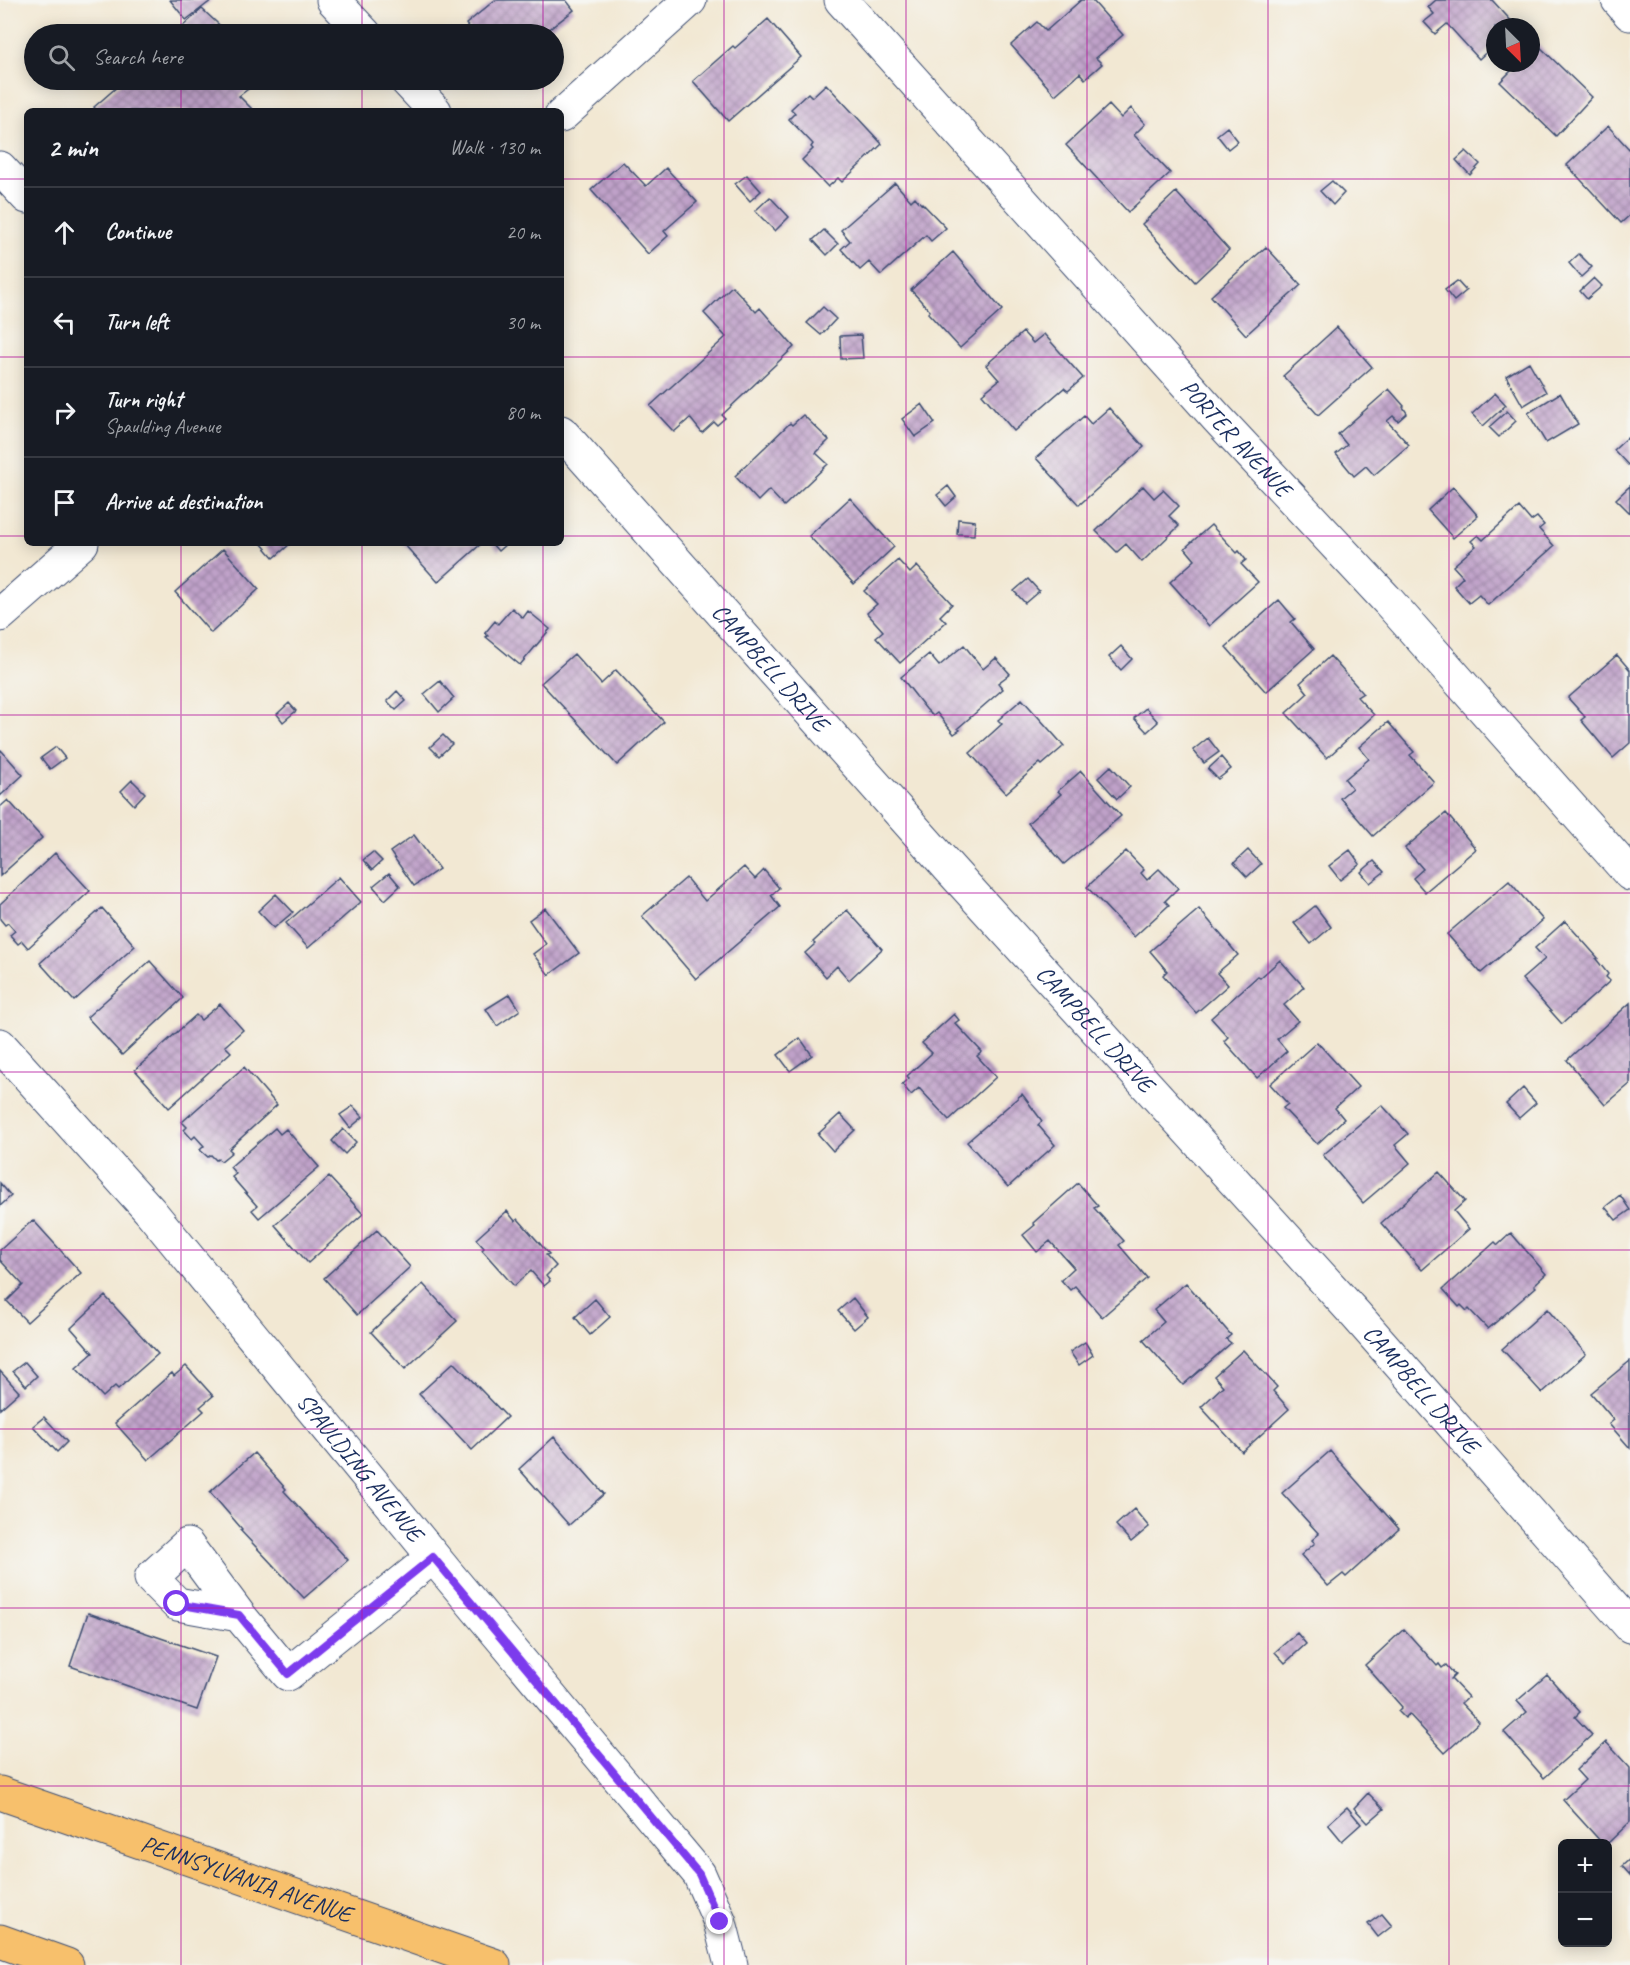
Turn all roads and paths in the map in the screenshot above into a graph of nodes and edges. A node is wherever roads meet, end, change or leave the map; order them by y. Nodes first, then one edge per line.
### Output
1 (333, 0) edge
2 (690, 0) edge
3 (841, 0) edge
4 (1618, 0) edge
5 (1630, 14) edge
6 (355, 24) edge
7 (564, 113) edge
8 (0, 168) edge
9 (24, 194) edge
10 (564, 435) edge
11 (79, 546) edge
12 (0, 615) edge
13 (1630, 874) edge
14 (0, 1045) edge
15 (433, 1557) junction
16 (239, 1615) dead end
17 (1630, 1626) edge
18 (0, 1793) edge
19 (0, 1941) edge
20 (67, 1965) edge
21 (494, 1965) edge
22 (731, 1965) edge

1 - 6 street
2 - 7 street
3 - 13 street, PORTER AVENUE
4 - 5 street
8 - 9 street
10 - 17 street, CAMPBELL DRIVE
11 - 12 street
14 - 15 street, SPAULDING AVENUE
15 - 16 street
15 - 22 street, SPAULDING AVENUE
18 - 21 highway, PENNSYLVANIA AVENUE
19 - 20 highway

